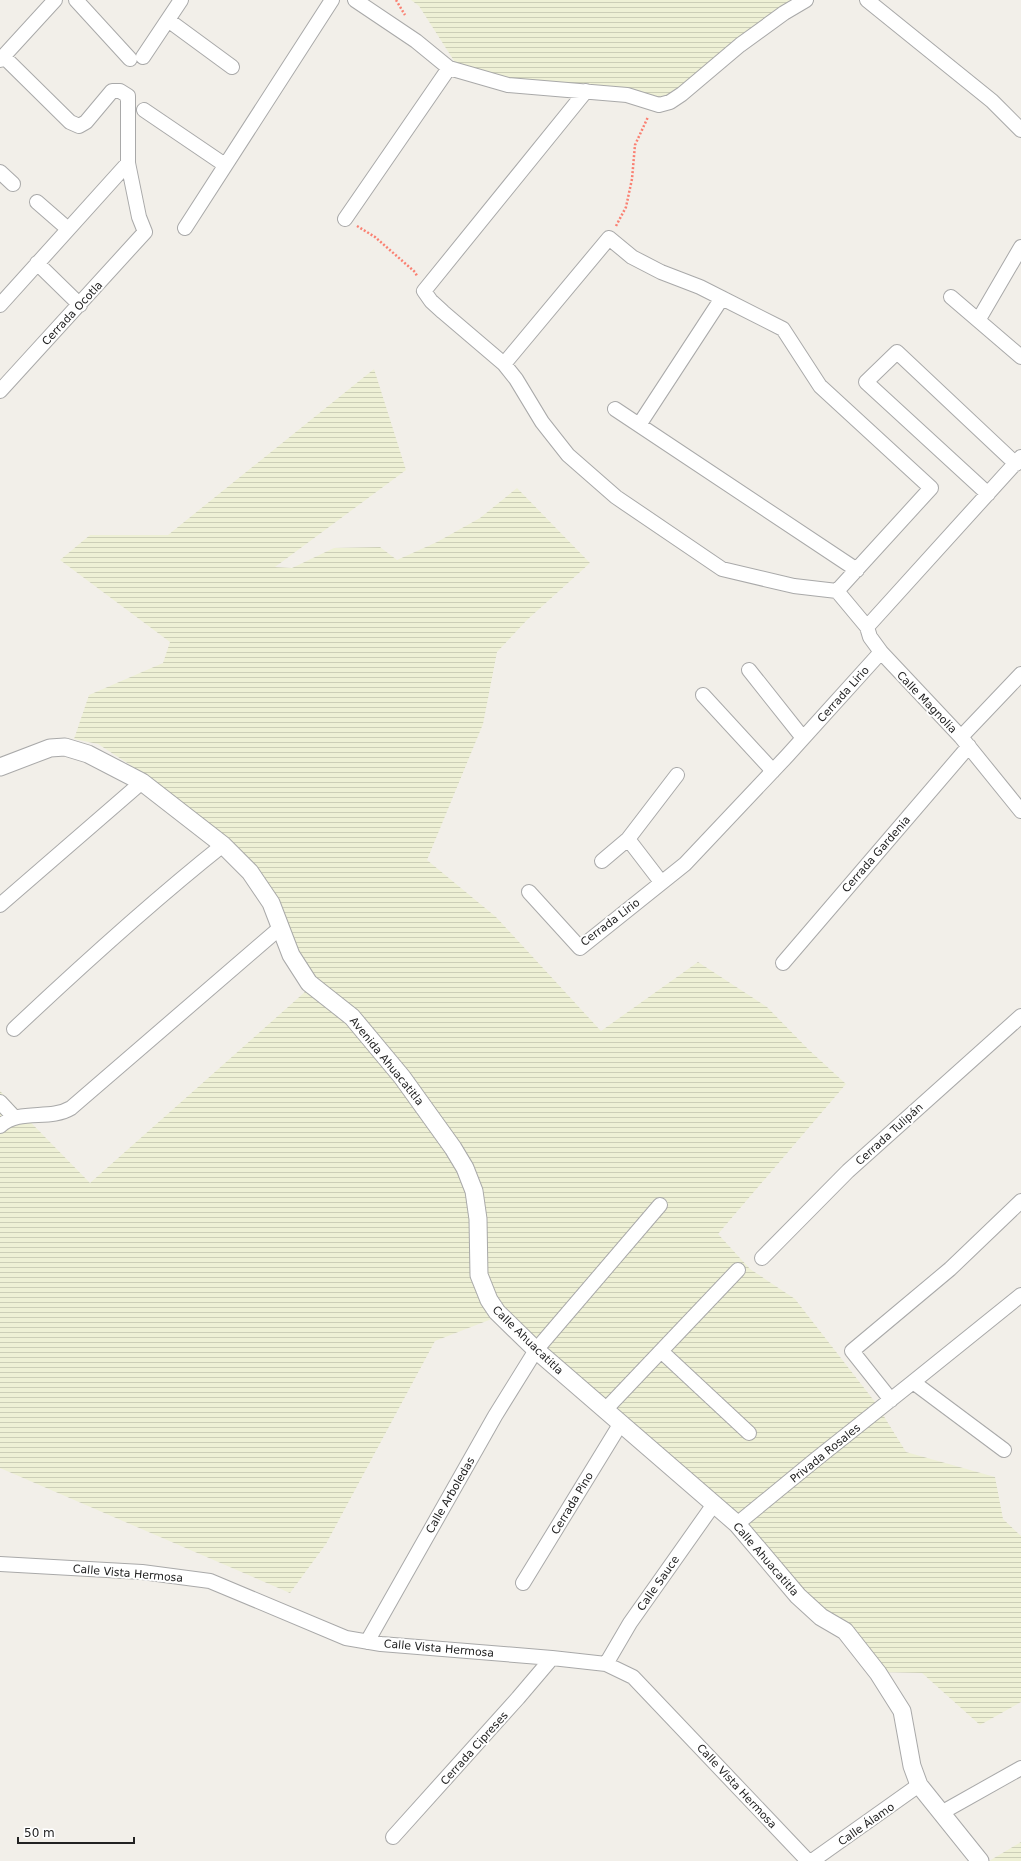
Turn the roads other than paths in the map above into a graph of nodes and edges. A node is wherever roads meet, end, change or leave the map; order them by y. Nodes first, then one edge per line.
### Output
1 (55, 0) edge
2 (76, 0) edge
3 (181, 0) edge
4 (332, 0) edge
5 (356, 0) edge
6 (806, 0) edge
7 (867, 0) edge
8 (168, 20) junction
9 (2, 58) edge
10 (232, 67) dead end
11 (449, 68) junction
12 (586, 91) junction
13 (144, 110) dead end
14 (1021, 130) edge
15 (128, 163) junction
16 (225, 166) junction
17 (0, 172) edge
18 (13, 184) dead end
19 (37, 202) dead end
20 (345, 219) road end
21 (185, 228) dead end
22 (68, 229) junction
23 (1021, 248) edge
24 (37, 263) junction
25 (952, 297) dead end
26 (722, 298) junction
27 (0, 305) edge
28 (80, 305) junction
29 (979, 319) junction
30 (1021, 357) edge
31 (504, 364) junction
32 (0, 391) edge
33 (615, 409) dead end
34 (639, 425) junction
35 (1018, 460) edge
36 (988, 494) junction
37 (857, 570) junction
38 (837, 591) junction
39 (867, 627) junction
40 (881, 652) junction
41 (749, 670) dead end
42 (1021, 674) edge
43 (704, 695) dead end
44 (803, 738) junction
45 (965, 742) junction
46 (0, 767) edge
47 (773, 771) junction
48 (677, 775) dead end
49 (142, 782) junction
50 (1021, 812) edge
51 (628, 839) junction
52 (223, 845) junction
53 (602, 861) dead end
54 (662, 882) junction
55 (529, 892) dead end
56 (0, 905) edge
57 (281, 927) junction
58 (783, 963) dead end
59 (1021, 1016) edge
60 (14, 1029) dead end
61 (0, 1102) edge
62 (14, 1117) junction
63 (0, 1126) edge
64 (1021, 1201) edge
65 (660, 1205) dead end
66 (762, 1258) dead end
67 (738, 1270) dead end
68 (1021, 1295) edge
69 (489, 1300) joint
70 (536, 1350) junction
71 (661, 1351) junction
72 (913, 1382) junction
73 (892, 1400) junction
74 (605, 1410) junction
75 (621, 1423) junction
76 (749, 1433) dead end
77 (1004, 1450) dead end
78 (714, 1504) junction
79 (737, 1524) junction
80 (0, 1564) edge
81 (523, 1583) dead end
82 (367, 1642) junction
83 (552, 1658) junction
84 (606, 1664) junction
85 (1021, 1768) edge
86 (919, 1785) junction
87 (941, 1813) junction
88 (393, 1837) dead end
89 (822, 1859) edge
90 (808, 1861) edge
91 (980, 1861) edge

1 - 9 street
2 - 8 street
3 - 8 street
4 - 16 street
5 - 11 street
6 - 12 street
7 - 14 street
8 - 10 street
9 - 15 street
11 - 12 street
11 - 20 street
12 - 31 street
13 - 16 street
15 - 22 street
15 - 28 street, Cerrada Ocotla
16 - 21 street
17 - 18 street
19 - 22 street
22 - 24 street
23 - 29 street
24 - 27 street
24 - 28 street
25 - 29 street
26 - 31 street
26 - 34 street
26 - 37 street
28 - 32 street, Cerrada Ocotla
29 - 30 street
31 - 38 street
33 - 34 street
34 - 37 street
35 - 36 street
35 - 36 street
36 - 39 street
37 - 38 street
38 - 39 street, Calle Magnolia
39 - 40 street, Calle Magnolia
40 - 44 street, Cerrada Lirio
40 - 45 street, Calle Magnolia
41 - 44 street
42 - 45 street, Cerrada Gardenia
43 - 47 street
44 - 47 street, Cerrada Lirio
45 - 50 street, Calle Magnolia
45 - 58 street, Cerrada Gardenia
46 - 49 street, Avenida Ahuacatitla
47 - 54 street, Cerrada Lirio
48 - 51 street
49 - 52 street, Avenida Ahuacatitla
49 - 56 street
51 - 53 street
51 - 54 street
52 - 57 street, Avenida Ahuacatitla
52 - 60 street
54 - 55 street, Cerrada Lirio
57 - 62 street
57 - 69 street, Avenida Ahuacatitla
59 - 66 street, Cerrada Tulipán
61 - 62 street
62 - 63 street
64 - 73 street
65 - 70 street, Calle Arboledas
67 - 71 street
68 - 72 street, Privada Rosales
69 - 70 street, Calle Ahuacatitla
70 - 74 street, Calle Ahuacatitla
70 - 82 street, Calle Arboledas
71 - 74 street
71 - 76 street
72 - 73 street, Privada Rosales
72 - 77 street
73 - 79 street, Privada Rosales
74 - 75 street, Calle Ahuacatitla
75 - 78 street, Calle Ahuacatitla
75 - 81 street, Cerrada Pino
78 - 79 street, Calle Ahuacatitla
78 - 84 street, Calle Sauce
79 - 86 street, Calle Ahuacatitla
80 - 82 street, Calle Vista Hermosa
82 - 83 street, Calle Vista Hermosa
83 - 84 street, Calle Vista Hermosa
83 - 88 street, Cerrada Cipreses
84 - 90 street, Calle Vista Hermosa
85 - 87 street
86 - 87 street, Calle Ahuacatitla
86 - 89 street, Calle Álamo
87 - 91 street, Calle Ahuacatitla

